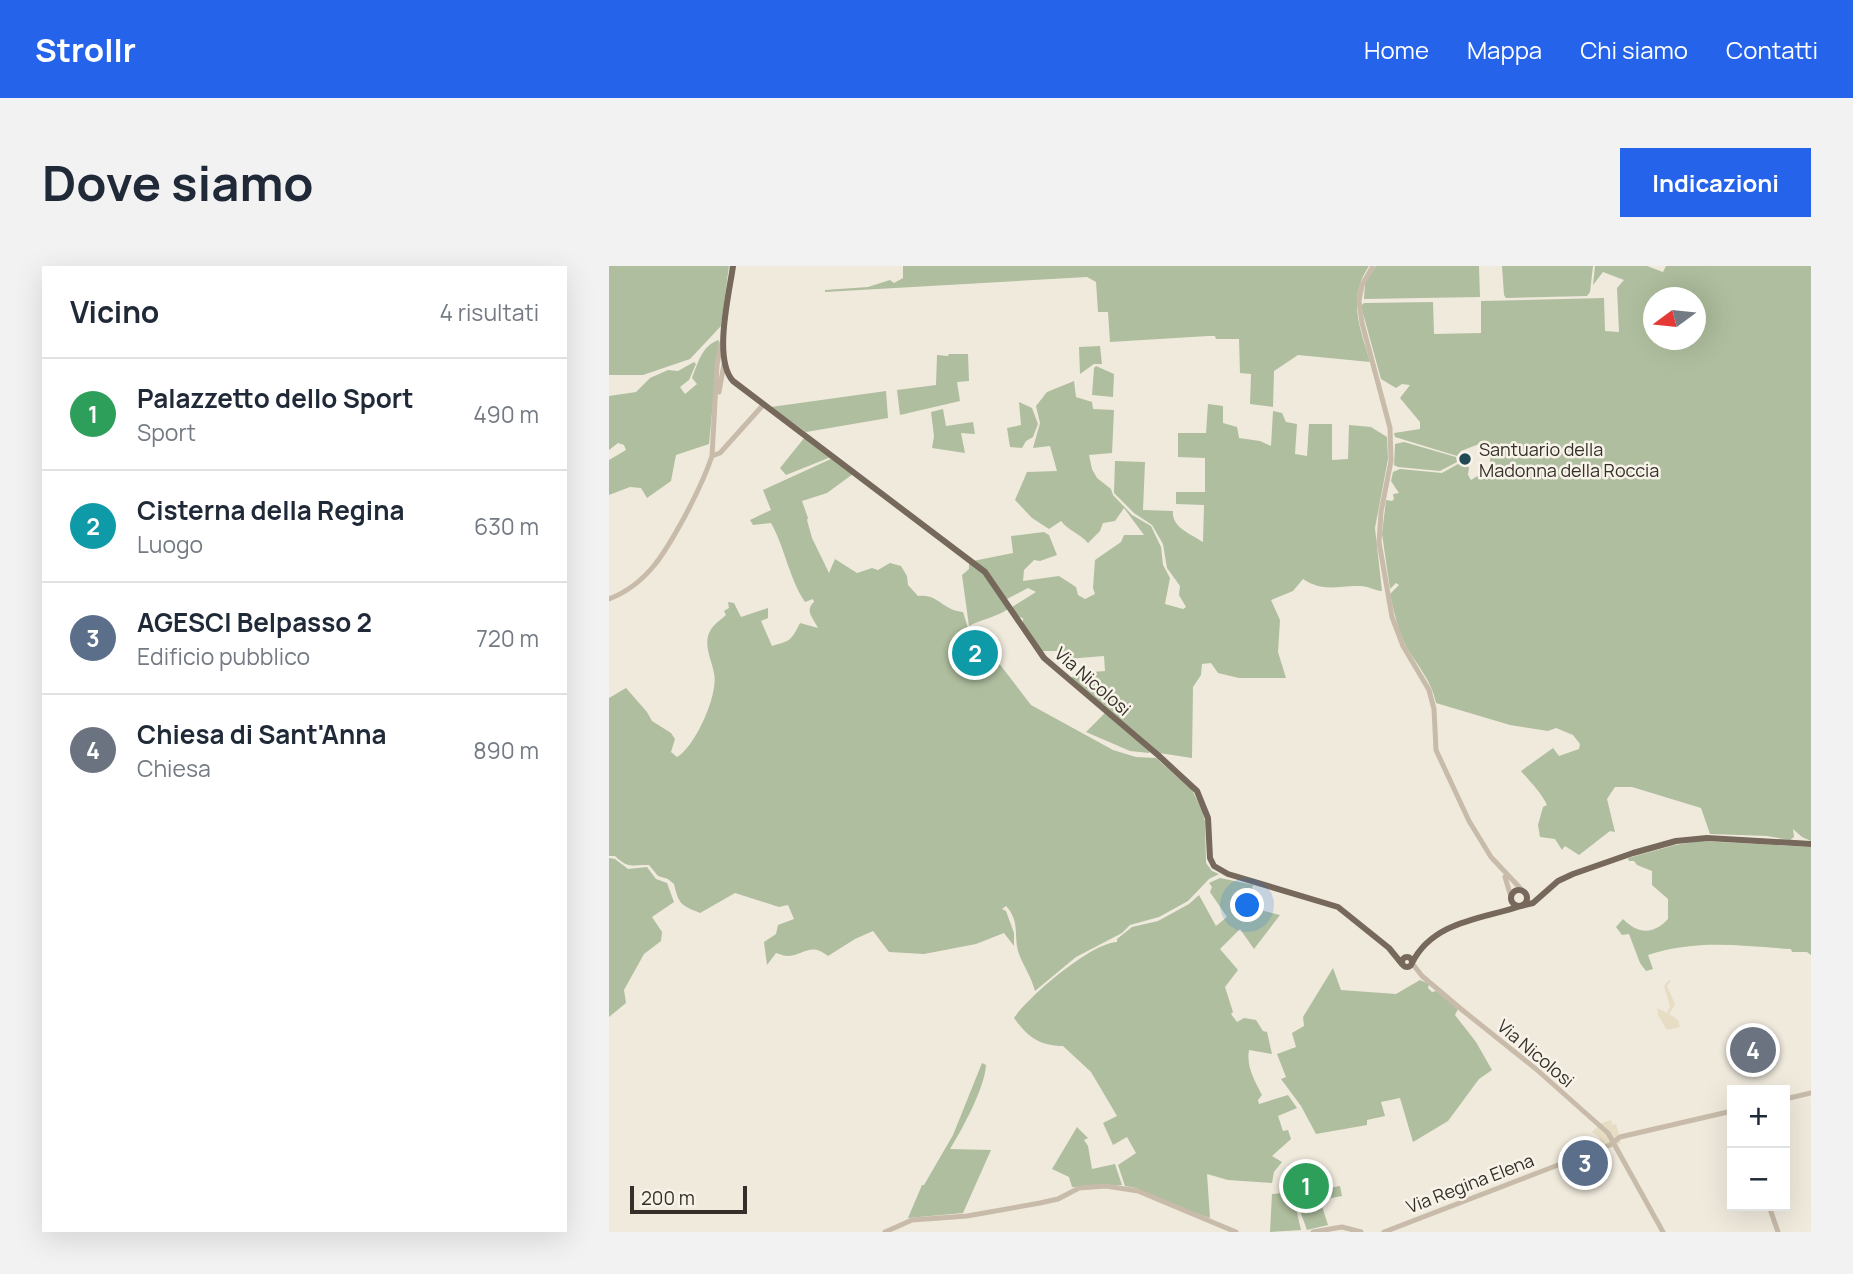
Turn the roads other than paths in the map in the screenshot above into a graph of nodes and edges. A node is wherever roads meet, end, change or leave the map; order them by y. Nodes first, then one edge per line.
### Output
1 (733, 266) edge
2 (1373, 266) edge
3 (725, 330) junction
4 (724, 364) junction
5 (766, 406) junction
6 (716, 408) junction
7 (712, 456) junction
8 (609, 599) edge
9 (1811, 844) edge
10 (1503, 871) junction
11 (1548, 889) junction
12 (1524, 891) junction
13 (1511, 899) junction
14 (1521, 906) junction
15 (1501, 911) junction
16 (1408, 962) junction
17 (1811, 1093) edge
18 (1790, 1098) edge
19 (1727, 1112) edge
20 (1608, 1133) junction
21 (1620, 1137) junction
22 (1614, 1144) junction
23 (1771, 1211) edge
24 (885, 1232) edge
25 (1236, 1232) edge
26 (1313, 1232) edge
27 (1361, 1232) edge
28 (1384, 1232) edge
29 (1663, 1232) edge
30 (1778, 1232) edge

1 - 3 main road
2 - 10 street
3 - 4 main road
3 - 6 street
4 - 5 main road
4 - 6 street
5 - 7 street
5 - 16 main road, Via Nicolosi
6 - 7 street
7 - 8 street
9 - 11 main road
10 - 12 street
10 - 13 street
11 - 12 main road
11 - 14 main road
12 - 13 main road
12 - 14 main road
13 - 14 main road
13 - 15 main road
14 - 15 main road
15 - 16 main road
16 - 20 street, Via Nicolosi
17 - 18 street
19 - 21 street
20 - 21 street
20 - 22 street, Via Nicolosi
21 - 22 street, Via Regina Elena
22 - 28 street, Via Regina Elena
22 - 29 street, Via Nicolosi
23 - 30 street
24 - 25 street
26 - 27 street

